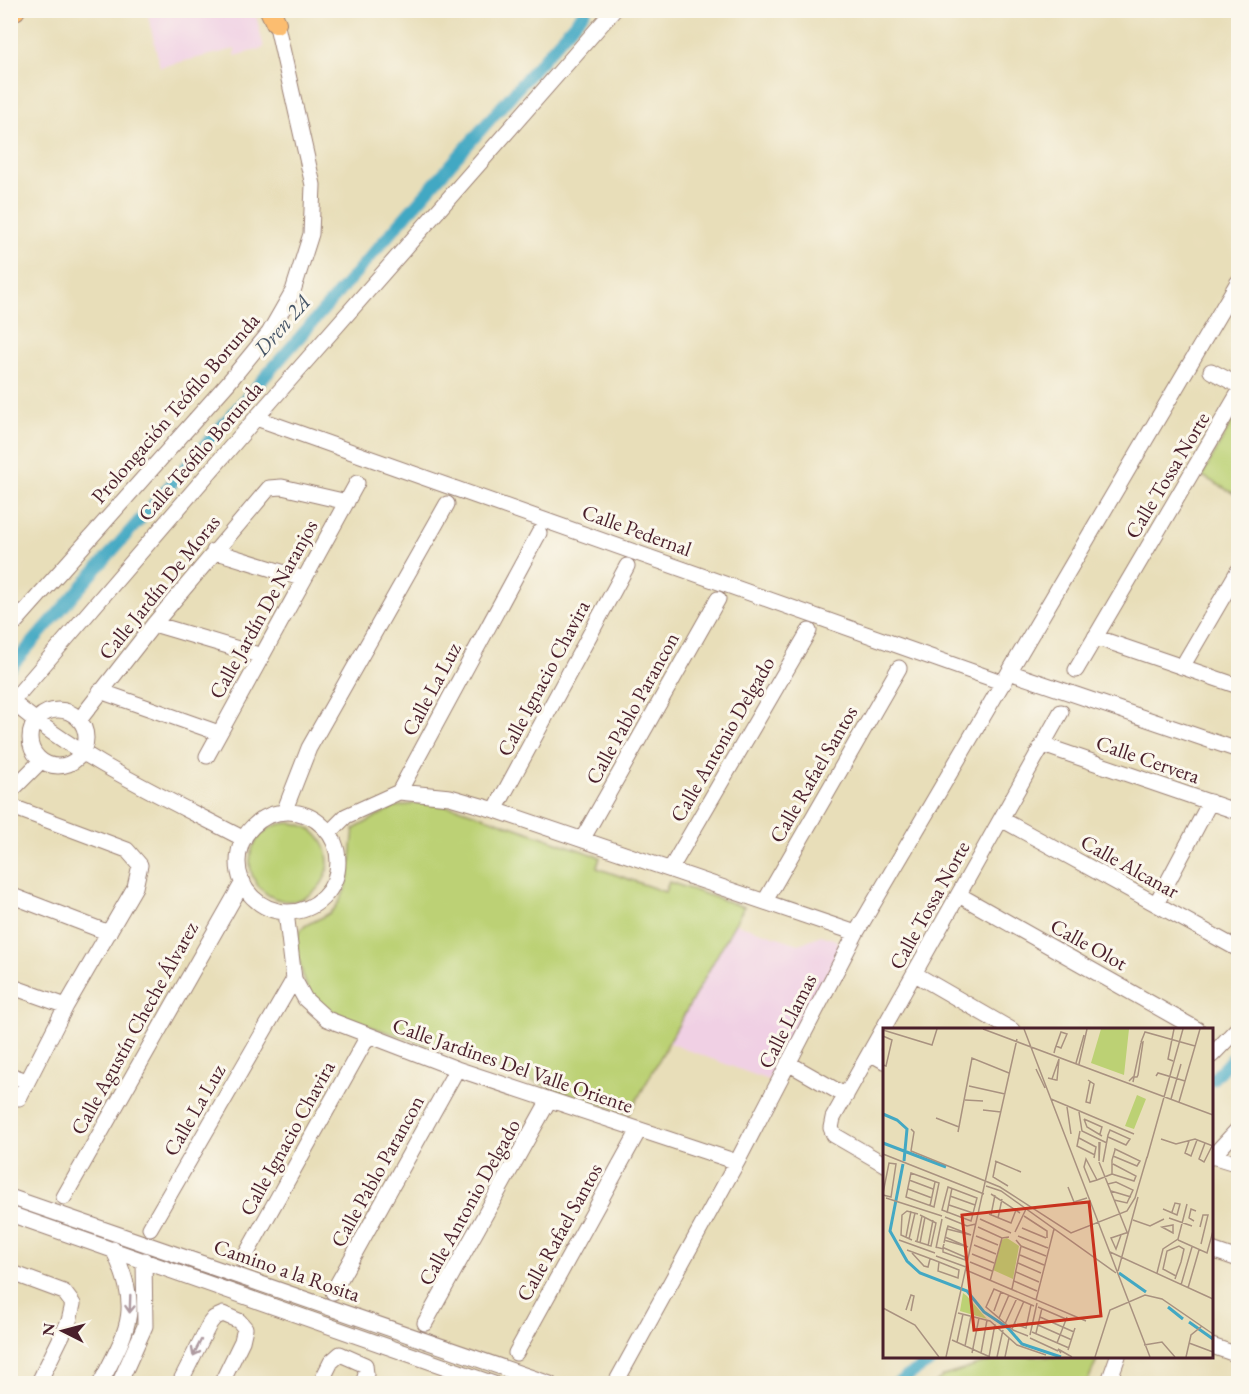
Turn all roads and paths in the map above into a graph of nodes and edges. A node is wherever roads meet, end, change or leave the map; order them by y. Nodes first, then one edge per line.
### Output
1 (15, 10) edge
2 (614, 10) edge
3 (10, 12) edge
4 (273, 14) edge
5 (1239, 282) edge
6 (1210, 371) dead end
7 (1239, 385) edge
8 (1239, 394) edge
9 (256, 418) junction
10 (357, 483) dead end
11 (346, 502) junction
12 (447, 504) dead end
13 (539, 533) dead end
14 (214, 551) junction
15 (627, 566) dead end
16 (1239, 571) edge
17 (304, 579) junction
18 (718, 599) dead end
19 (154, 624) junction
20 (10, 628) edge
21 (809, 632) dead end
22 (1095, 637) junction
23 (262, 656) junction
24 (1182, 667) junction
25 (898, 668) dead end
26 (1076, 670) dead end
27 (1006, 678) junction
28 (1239, 686) edge
29 (100, 691) junction
30 (11, 702) edge
31 (1061, 712) dead end
32 (80, 719) junction
33 (35, 722) junction
34 (219, 733) junction
35 (1043, 746) junction
36 (1239, 750) edge
37 (83, 753) junction
38 (207, 756) dead end
39 (41, 761) junction
40 (10, 792) edge
41 (399, 792) junction
42 (1210, 802) junction
43 (10, 806) edge
44 (495, 810) junction
45 (284, 812) junction
46 (1239, 812) edge
47 (1001, 819) junction
48 (329, 833) junction
49 (583, 838) junction
50 (244, 839) junction
51 (671, 868) junction
52 (243, 882) junction
53 (10, 895) edge
54 (959, 895) junction
55 (765, 901) junction
56 (1156, 904) junction
57 (286, 912) junction
58 (109, 933) junction
59 (856, 933) junction
60 (1236, 943) edge
61 (915, 974) junction
62 (294, 979) junction
63 (10, 986) edge
64 (66, 1006) junction
65 (884, 1028) edge
66 (1010, 1028) edge
67 (1196, 1028) edge
68 (1239, 1028) edge
69 (883, 1030) edge
70 (368, 1036) junction
71 (1217, 1040) edge
72 (870, 1053) junction
73 (883, 1060) edge
74 (788, 1064) junction
75 (457, 1069) junction
76 (10, 1075) edge
77 (27, 1081) junction
78 (846, 1096) junction
79 (19, 1098) dead end
80 (549, 1100) junction
81 (1239, 1129) edge
82 (639, 1130) junction
83 (1213, 1155) edge
84 (1213, 1156) edge
85 (737, 1162) junction
86 (883, 1163) edge
87 (1239, 1164) edge
88 (10, 1197) edge
89 (64, 1197) dead end
90 (10, 1214) edge
91 (150, 1228) dead end
92 (113, 1249) junction
93 (1213, 1250) edge
94 (1239, 1259) edge
95 (144, 1260) junction
96 (243, 1260) dead end
97 (10, 1272) edge
98 (333, 1292) dead end
99 (425, 1323) dead end
100 (1213, 1346) edge
101 (516, 1353) dead end
102 (1239, 1355) edge
103 (1117, 1358) edge
104 (365, 1376) edge
105 (38, 1383) edge
106 (100, 1383) edge
107 (119, 1383) edge
108 (179, 1383) edge
109 (221, 1383) edge
110 (320, 1383) edge
111 (494, 1383) edge
112 (550, 1383) edge
113 (615, 1383) edge
114 (1108, 1383) edge

1 - 3 main road
2 - 9 street, Calle Teófilo Borunda
4 - 20 street, Prolongación Teófilo Borunda
5 - 27 street, Calle Llamas
6 - 7 street
8 - 22 street, Calle Tossa Norte
9 - 27 street, Calle Pedernal
9 - 30 street, Calle Teófilo Borunda
10 - 11 street, Calle Jardín De Naranjos
11 - 14 street, Calle Jardín De Moras
11 - 17 street, Calle Jardín De Naranjos
12 - 45 street
13 - 41 street, Calle La Luz
14 - 17 street
14 - 19 street, Calle Jardín De Moras
15 - 44 street, Calle Ignacio Chavira
16 - 24 street
17 - 23 street, Calle Jardín De Naranjos
18 - 49 street, Calle Pablo Parancon
19 - 23 street
19 - 29 street, Calle Jardín De Moras
21 - 51 street, Calle Antonio Delgado
22 - 24 street
22 - 26 street, Calle Tossa Norte
23 - 34 street, Calle Jardín De Naranjos
24 - 28 street
25 - 55 street, Calle Rafael Santos
27 - 36 street, Calle Pedernal
27 - 59 street, Calle Llamas
29 - 32 street, Calle Jardín De Moras
29 - 34 street
30 - 33 street
31 - 35 street, Calle Tossa Norte
32 - 33 street
32 - 37 street
33 - 37 street
33 - 39 street
34 - 38 street, Calle Jardín De Naranjos
35 - 42 street, Calle Cervera
35 - 47 street, Calle Tossa Norte
37 - 39 street
37 - 50 street
39 - 40 street
41 - 44 street
41 - 48 street
42 - 46 street, Calle Cervera
42 - 56 street
43 - 58 street
44 - 49 street
45 - 48 street
45 - 50 street
47 - 54 street, Calle Tossa Norte
47 - 56 street, Calle Alcanar
48 - 57 street
49 - 51 street
50 - 52 street
51 - 55 street
52 - 57 street
52 - 89 street, Calle Agustín Cheche Álvarez
53 - 58 street
54 - 61 street, Calle Tossa Norte
54 - 67 street, Calle Olot
55 - 59 street
56 - 60 street, Calle Alcanar
57 - 62 street
58 - 64 street
59 - 74 street, Calle Llamas
61 - 65 street, Calle Tossa Norte
61 - 66 street
62 - 70 street, Calle Jardines Del Valle Oriente
62 - 91 street, Calle La Luz
63 - 64 street
64 - 77 street
68 - 71 street
69 - 72 street, Calle Tossa Norte
70 - 75 street, Calle Jardines Del Valle Oriente
70 - 96 street, Calle Ignacio Chavira
72 - 73 street
72 - 78 street, Calle Tossa Norte
74 - 78 street
74 - 85 street, Calle Llamas
75 - 80 street, Calle Jardines Del Valle Oriente
75 - 98 street, Calle Pablo Parancon
76 - 77 street
77 - 79 street
78 - 86 street, Calle Tossa Norte
80 - 82 street, Calle Jardines Del Valle Oriente
80 - 99 street, Calle Antonio Delgado
81 - 83 street
82 - 85 street, Calle Jardines Del Valle Oriente
82 - 101 street, Calle Rafael Santos
84 - 87 street
85 - 113 street, Calle Llamas
88 - 112 street, Camino a la Rosita
90 - 92 street
92 - 95 street, Camino a la Rosita
92 -> 106 street
93 - 94 street
95 - 107 street
95 - 111 street, Camino a la Rosita
97 - 105 street
100 - 102 street
103 - 114 street
104 - 110 street
109 -> 108 street

